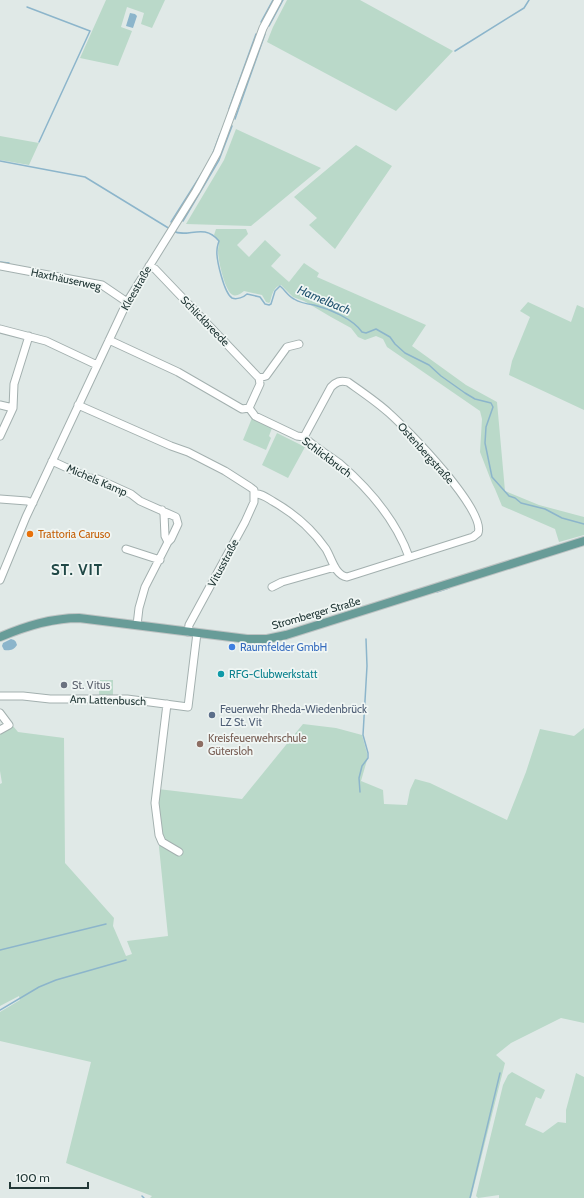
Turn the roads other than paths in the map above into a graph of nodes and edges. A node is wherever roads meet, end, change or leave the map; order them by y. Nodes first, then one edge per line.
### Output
1 (278, 0) edge
2 (0, 266) edge
3 (149, 266) junction
4 (127, 302) junction
5 (0, 329) edge
6 (30, 336) junction
7 (109, 340) junction
8 (299, 344) dead end
9 (97, 365) junction
10 (259, 378) junction
11 (0, 405) edge
12 (78, 405) junction
13 (13, 408) junction
14 (249, 408) junction
15 (0, 436) edge
16 (304, 437) junction
17 (52, 461) junction
18 (254, 494) junction
19 (0, 499) edge
20 (33, 503) junction
21 (162, 510) junction
22 (584, 541) edge
23 (168, 542) junction
24 (126, 549) dead end
25 (408, 557) junction
26 (160, 560) junction
27 (336, 567) junction
28 (0, 580) edge
29 (272, 587) dead end
30 (137, 625) junction
31 (193, 632) junction
32 (0, 637) edge
33 (0, 696) edge
34 (167, 704) junction
35 (0, 713) edge
36 (0, 730) edge
37 (179, 852) dead end

1 - 3 street, Kleestraße
2 - 4 street, Haxthäuserweg
3 - 4 street, Kleestraße
3 - 10 street, Schlickbreede
4 - 7 street, Kleestraße
5 - 6 street
6 - 9 street
6 - 13 street
7 - 9 street, Kleestraße
7 - 14 street, Schlickbruch
8 - 10 street
9 - 12 street, Kleestraße
10 - 14 street
11 - 13 street
12 - 17 street, Kleestraße
12 - 18 street, Ostenbergstraße
13 - 15 street
14 - 16 street, Schlickbruch
16 - 25 street, Schlickbruch
16 - 25 street, Ostenbergstraße
17 - 20 street, Kleestraße
17 - 21 street, Michels Kamp
18 - 27 street, Ostenbergstraße
18 - 31 street, Vitusstraße
19 - 20 street
20 - 28 street, Kleestraße
21 - 23 street
21 - 23 street, Michels Kamp
22 - 31 main road, Stromberger Straße
23 - 26 street, Michels Kamp
24 - 26 street
25 - 27 street, Ostenbergstraße
26 - 30 street, Michels Kamp
27 - 29 street
30 - 31 main road, Stromberger Straße
30 - 32 main road, Stromberger Straße
31 - 34 street, Am Lattenbusch
33 - 34 street, Am Lattenbusch
34 - 37 street
35 - 36 street

